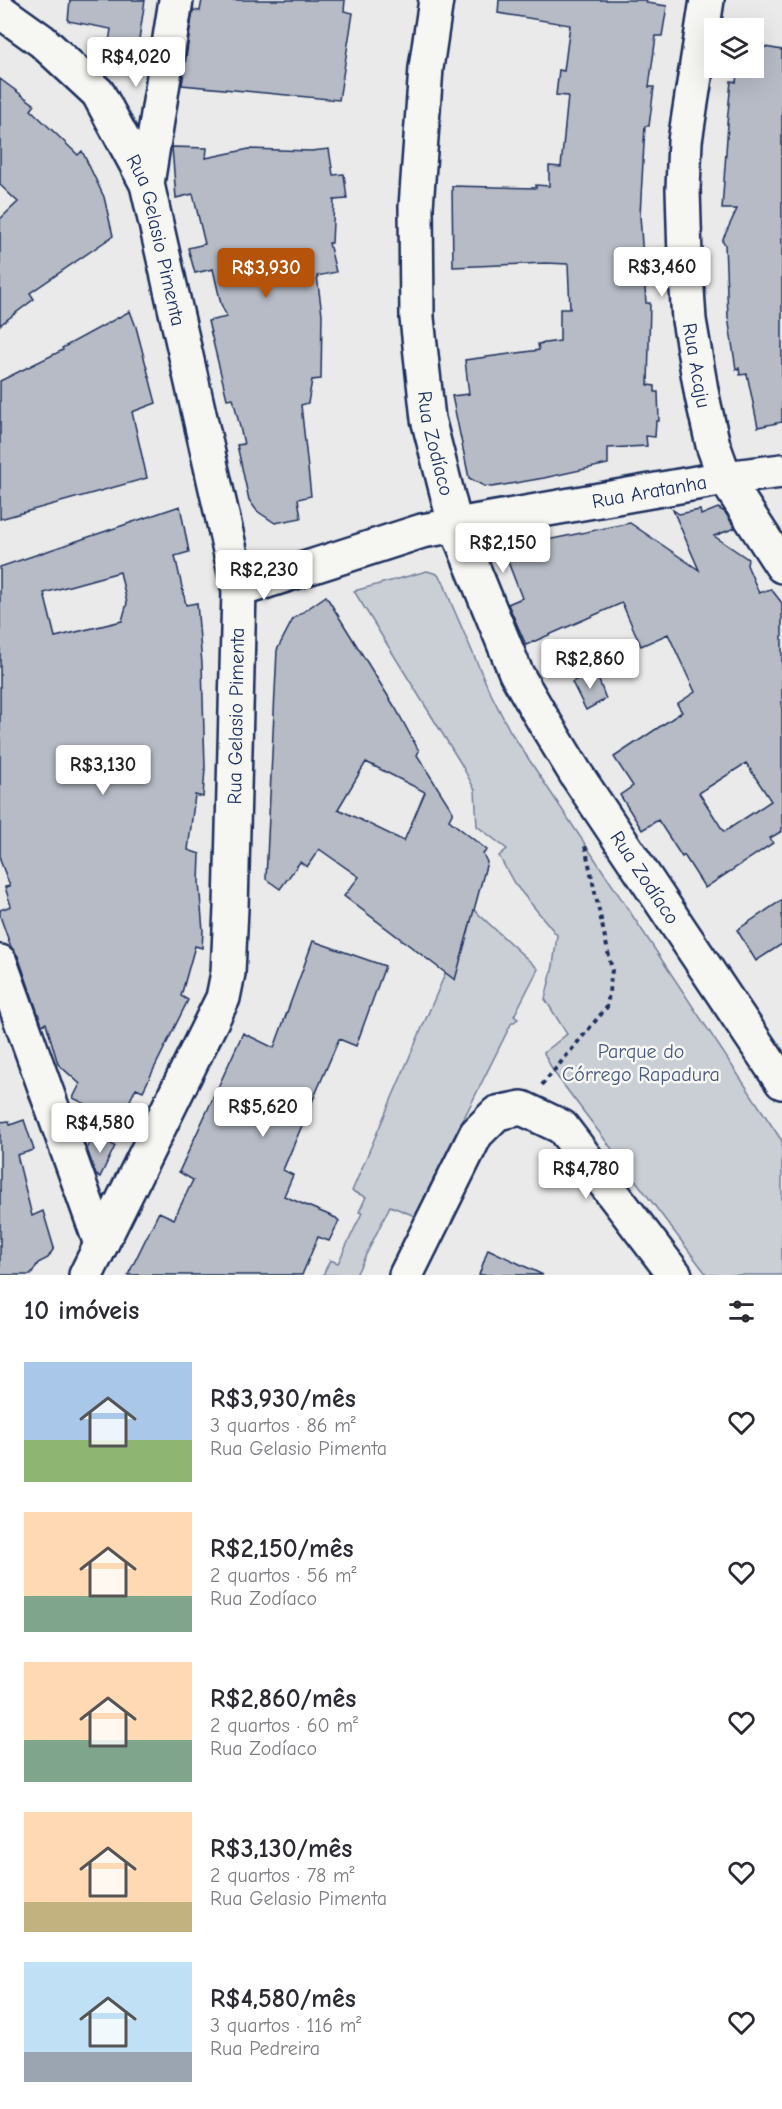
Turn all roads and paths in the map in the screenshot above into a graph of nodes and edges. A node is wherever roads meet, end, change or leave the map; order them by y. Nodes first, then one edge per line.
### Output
1 (176, 0) edge
2 (436, 0) edge
3 (707, 0) edge
4 (0, 11) edge
5 (147, 184) junction
6 (782, 471) edge
7 (725, 478) junction
8 (455, 524) junction
9 (782, 566) edge
10 (239, 590) junction
11 (584, 841) dead end
12 (0, 962) edge
13 (782, 1082) edge
14 (509, 1111) junction
15 (101, 1244) junction
16 (86, 1275) edge
17 (406, 1275) edge
18 (675, 1275) edge

1 - 5 street
2 - 8 street, Rua Zodíaco
3 - 7 street, Rua Acaju
4 - 5 street, Rua Gelasio Pimenta
5 - 10 street, Rua Gelasio Pimenta
6 - 7 street, Rua Aratanha
7 - 8 street, Rua Aratanha
7 - 9 street, Rua Acaju
8 - 10 street, Rua Aratanha
8 - 13 street, Rua Zodíaco
10 - 15 street, Rua Gelasio Pimenta
11 - 14 path
12 - 15 street
14 - 17 street
14 - 18 street
15 - 16 street, Rua Gelasio Pimenta

